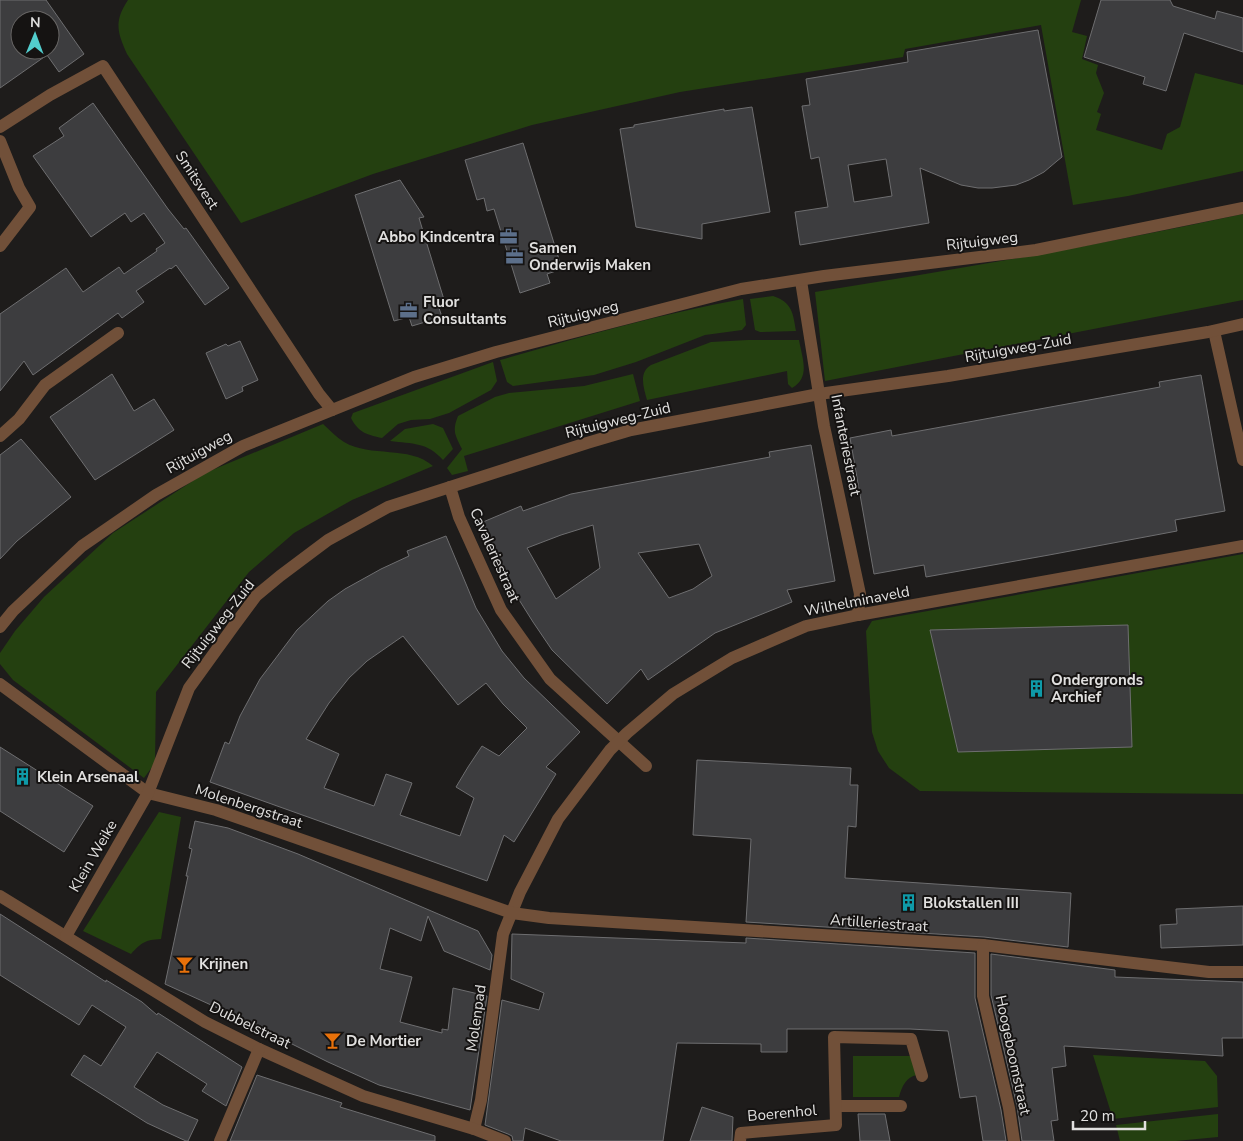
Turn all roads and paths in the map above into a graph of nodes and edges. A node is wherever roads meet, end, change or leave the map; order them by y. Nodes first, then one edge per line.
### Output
1 (0, 127) edge
2 (0, 141) edge
3 (1243, 208) edge
4 (0, 246) edge
5 (801, 281) junction
6 (1243, 324) edge
7 (1214, 331) junction
8 (118, 333) dead end
9 (819, 394) junction
10 (332, 410) junction
11 (0, 436) edge
12 (1243, 460) edge
13 (450, 487) junction
14 (1243, 546) edge
15 (858, 615) junction
16 (0, 627) edge
17 (0, 684) edge
18 (618, 742) junction
19 (646, 766) dead end
20 (148, 793) junction
21 (0, 896) edge
22 (512, 913) junction
23 (66, 936) junction
24 (983, 946) junction
25 (1243, 972) edge
26 (259, 1049) junction
27 (922, 1076) dead end
28 (836, 1106) junction
29 (901, 1106) dead end
30 (474, 1129) junction
31 (741, 1137) edge
32 (220, 1141) edge
33 (505, 1141) edge
34 (1014, 1141) edge

1 - 10 street, Smitsvest
2 - 4 street
3 - 5 street, Rijtuigweg
5 - 9 street, Infanteriestraat
5 - 10 street, Rijtuigweg
6 - 7 street, Rijtuigweg-Zuid
7 - 9 street, Rijtuigweg-Zuid
7 - 12 street
8 - 11 street
9 - 13 street, Rijtuigweg-Zuid
9 - 15 street, Infanteriestraat
10 - 16 street, Rijtuigweg
13 - 18 street, Cavaleriestraat
13 - 20 street, Rijtuigweg-Zuid
14 - 15 street, Wilhelminaveld
15 - 18 street, Wilhelminaveld
17 - 20 street, Molenbergstraat
18 - 19 street, Cavaleriestraat
18 - 22 street, Wilhelminaveld
20 - 22 street, Molenbergstraat
20 - 23 street, Klein Weike
21 - 23 street, Dubbelstraat
22 - 24 street, Artilleriestraat
22 - 30 street, Molenpad
23 - 26 street, Dubbelstraat
24 - 25 street, Artilleriestraat
24 - 34 street, Hoogeboomstraat
26 - 30 street, Dubbelstraat
26 - 32 street
27 - 28 street, Boerenhol
28 - 29 street, Boerenhol
28 - 31 street, Boerenhol
30 - 33 street, Dubbelstraat

